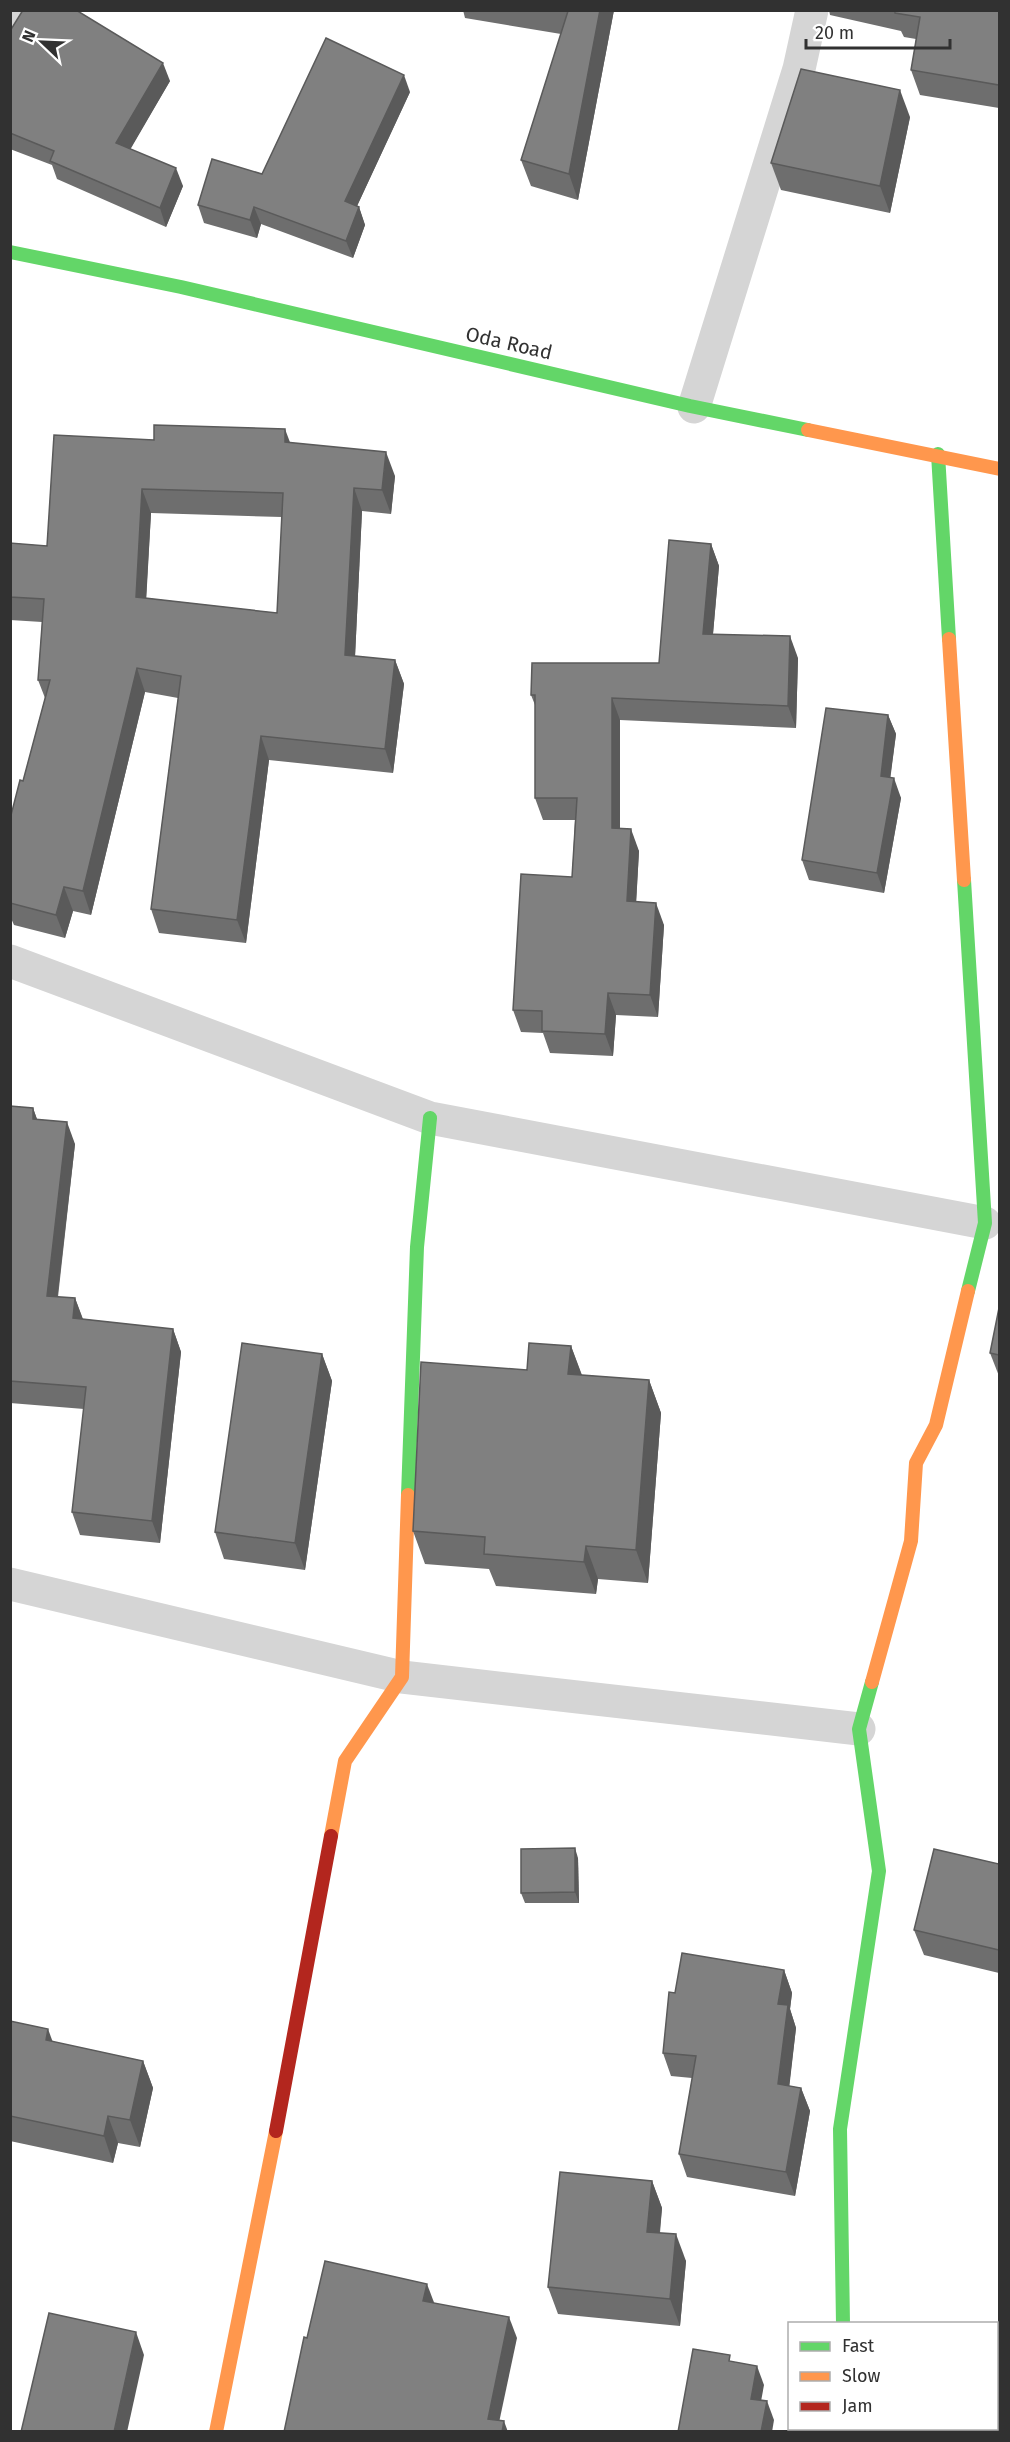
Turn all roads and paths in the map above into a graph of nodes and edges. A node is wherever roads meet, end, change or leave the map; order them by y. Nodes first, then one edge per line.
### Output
1 (19, 10) edge
2 (812, 10) edge
3 (10, 25) edge
4 (10, 252) edge
5 (694, 407) junction
6 (938, 454) junction
7 (999, 469) edge
8 (10, 961) edge
9 (430, 1118) junction
10 (985, 1223) junction
11 (10, 1584) edge
12 (402, 1677) junction
13 (859, 1730) junction
14 (843, 2322) edge
15 (216, 2432) edge

1 - 3 street
2 - 5 street
4 - 5 street, Oda Road
5 - 6 street, Oda Road
6 - 7 street, Oda Road
6 - 10 street
8 - 9 street
9 - 10 street
9 - 12 street
10 - 13 street
11 - 12 street
12 - 13 street
12 - 15 street
13 - 14 street

